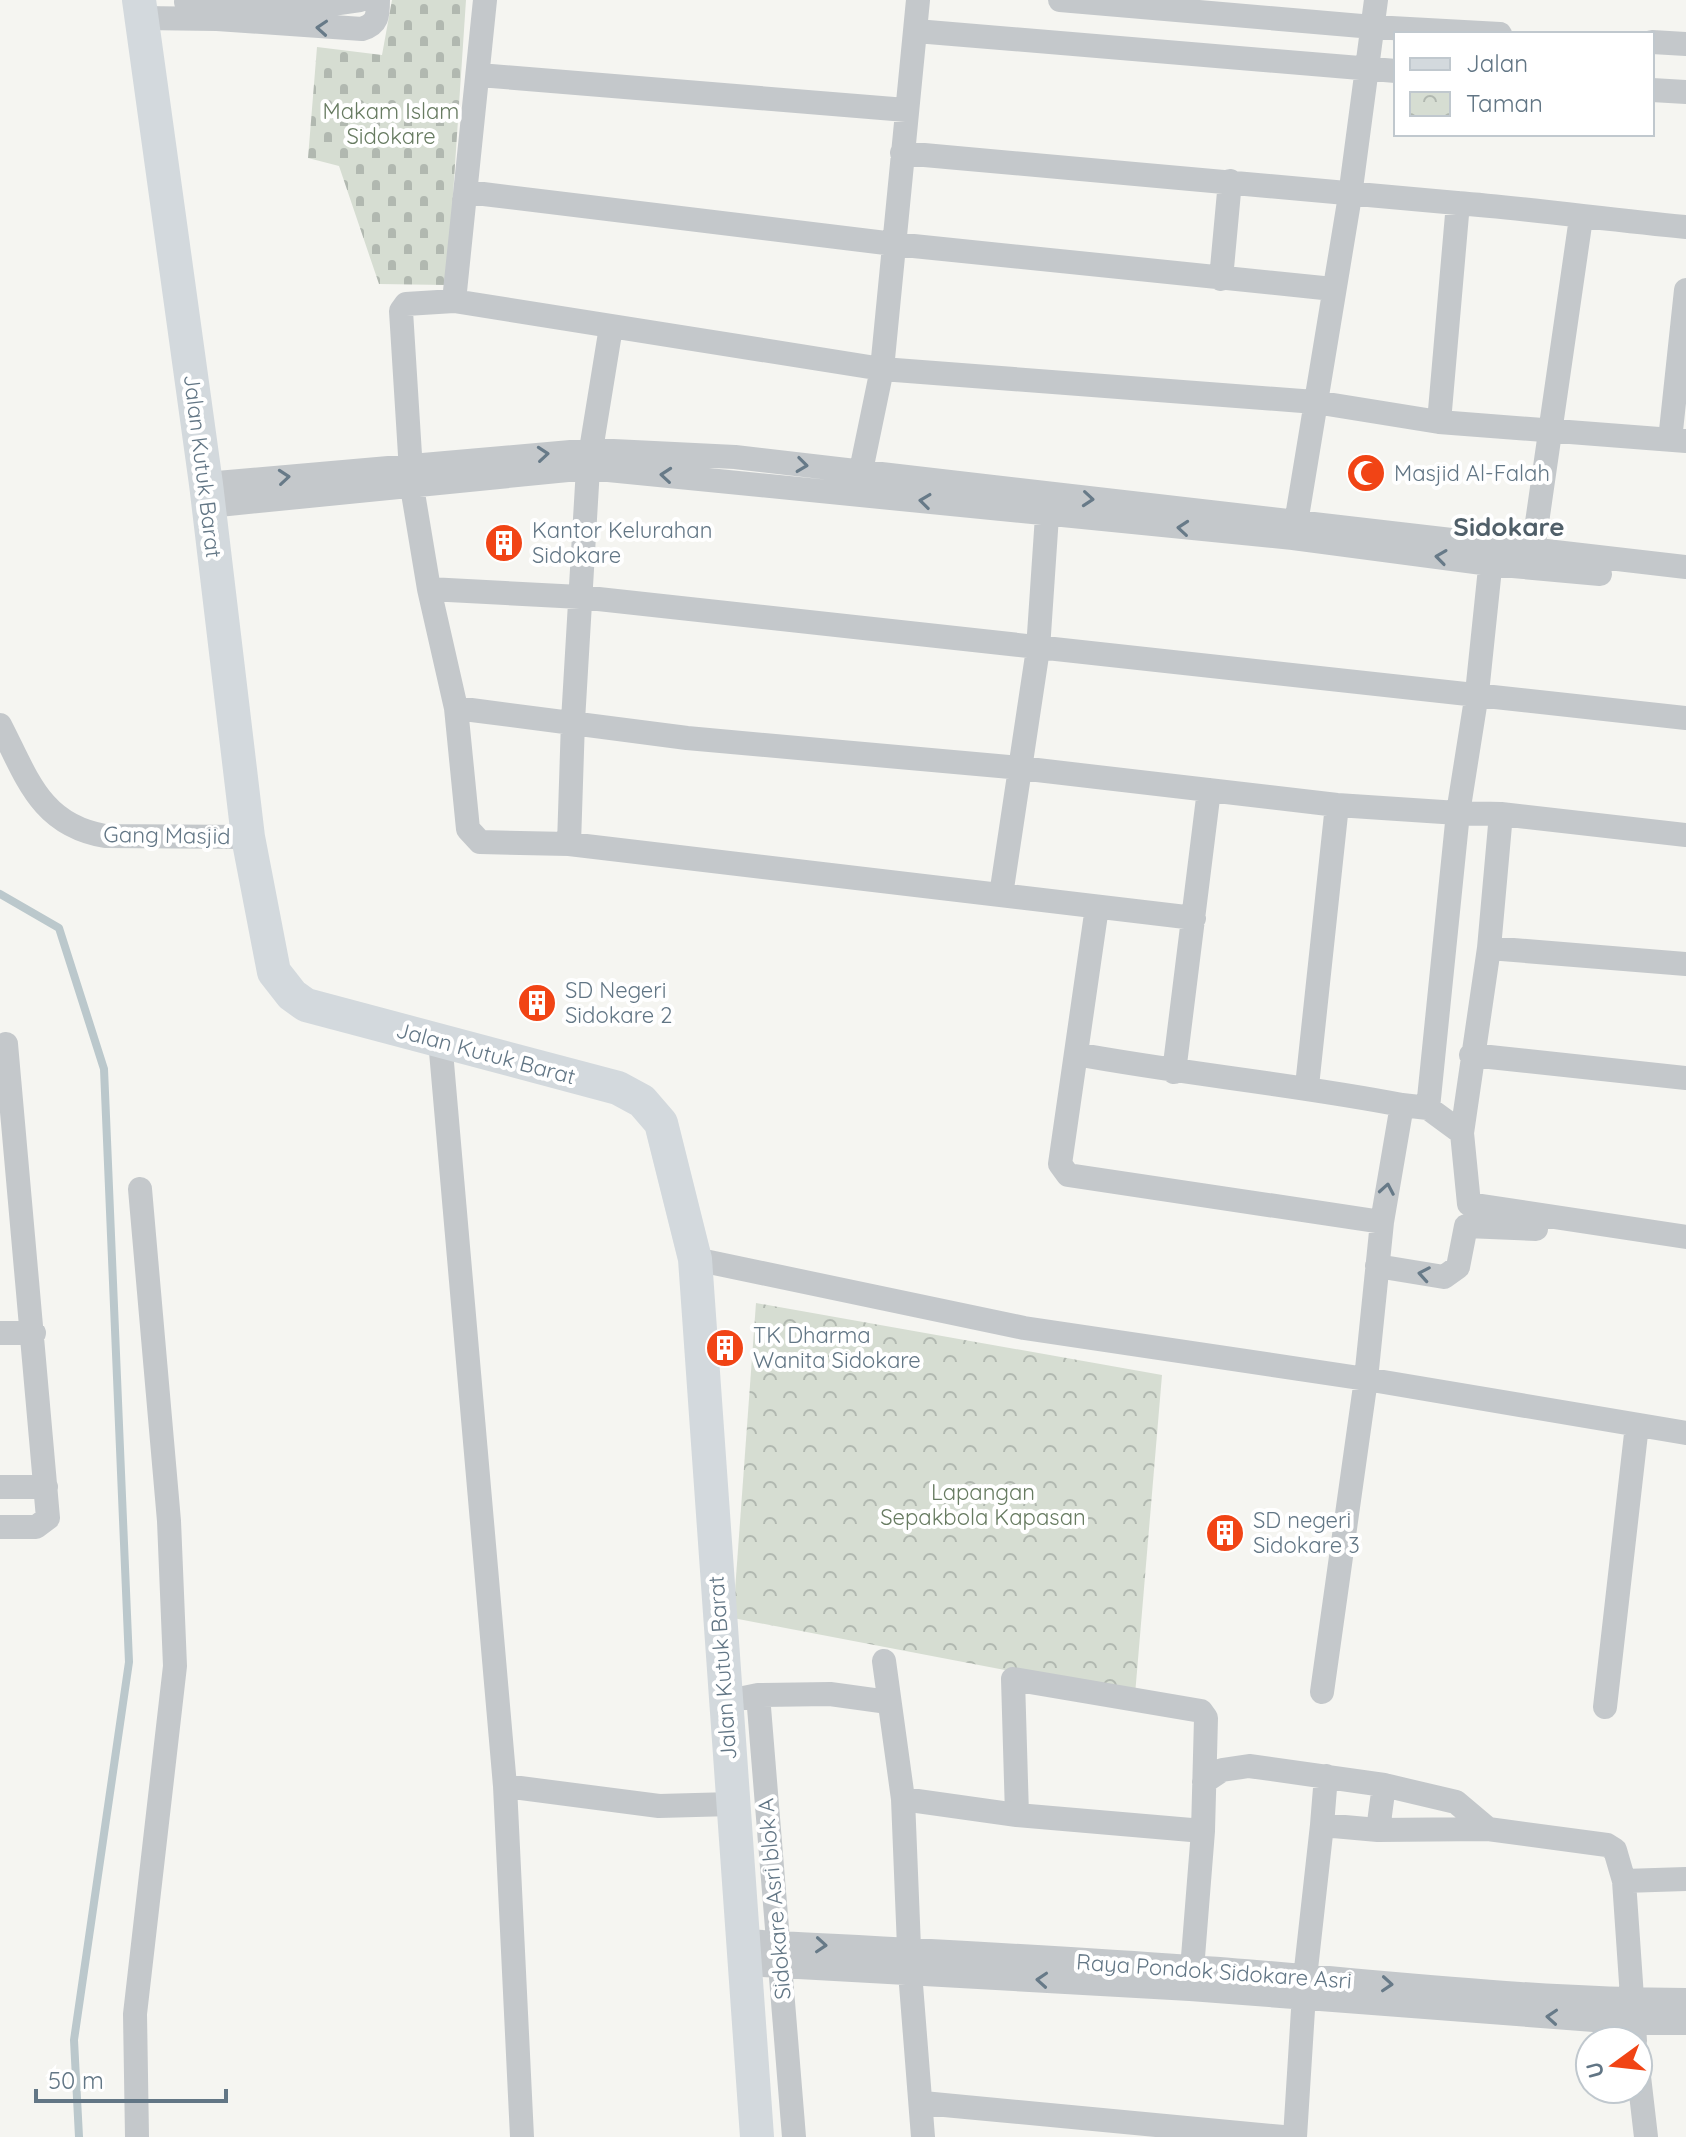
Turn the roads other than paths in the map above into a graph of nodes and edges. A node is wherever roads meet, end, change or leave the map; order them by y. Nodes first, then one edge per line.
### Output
1 (360, 0) edge
2 (378, 0) edge
3 (485, 0) edge
4 (918, 0) edge
5 (1060, 0) edge
6 (1376, 0) edge
7 (140, 7) edge
8 (1162, 9) junction
9 (1373, 27) junction
10 (916, 31) junction
11 (1464, 32) edge
12 (1654, 42) edge
13 (1686, 44) edge
14 (1160, 51) junction
15 (1365, 68) junction
16 (1394, 71) edge
17 (479, 75) junction
18 (1654, 90) edge
19 (1686, 92) edge
20 (906, 110) junction
21 (902, 153) junction
22 (1230, 181) junction
23 (467, 192) junction
24 (1350, 196) junction
25 (1458, 203) junction
26 (1581, 218) junction
27 (1686, 227) edge
28 (894, 244) junction
29 (1221, 279) junction
30 (1333, 289) junction
31 (1686, 290) edge
32 (454, 301) junction
33 (611, 327) junction
34 (882, 369) junction
35 (1315, 402) junction
36 (1439, 422) junction
37 (1552, 430) junction
38 (1678, 441) edge
39 (591, 459) junction
40 (412, 477) junction
41 (859, 483) junction
42 (208, 495) junction
43 (1048, 505) junction
44 (1295, 528) junction
45 (1491, 554) junction
46 (1531, 558) junction
47 (1686, 567) edge
48 (1686, 584) edge
49 (429, 589) junction
50 (580, 597) junction
51 (1038, 649) junction
52 (1477, 693) junction
53 (456, 708) junction
54 (1686, 718) edge
55 (573, 721) junction
56 (0, 725) edge
57 (1020, 768) junction
58 (1209, 790) junction
59 (1337, 805) junction
60 (1458, 813) junction
61 (1501, 814) junction
62 (1686, 835) edge
63 (248, 837) junction
64 (569, 844) junction
65 (1001, 895) junction
66 (1097, 907) junction
67 (1194, 918) junction
68 (1489, 948) junction
69 (1686, 964) edge
70 (440, 1040) junction
71 (6, 1044) dead end
72 (1076, 1054) junction
73 (1471, 1055) junction
74 (1174, 1072) junction
75 (1686, 1078) edge
76 (1307, 1086) junction
77 (1402, 1105) junction
78 (1428, 1108) junction
79 (1462, 1133) junction
80 (140, 1189) dead end
81 (10, 1191) edge
82 (1468, 1215) junction
83 (1382, 1222) junction
84 (1686, 1237) edge
85 (1686, 1252) edge
86 (695, 1259) junction
87 (1377, 1266) junction
88 (0, 1333) edge
89 (34, 1333) junction
90 (1366, 1379) junction
91 (1637, 1425) junction
92 (1686, 1433) edge
93 (0, 1487) edge
94 (46, 1487) junction
95 (0, 1527) edge
96 (884, 1661) dead end
97 (1322, 1692) dead end
98 (758, 1695) junction
99 (724, 1702) junction
100 (888, 1702) junction
101 (1605, 1707) dead end
102 (1326, 1776) junction
103 (1204, 1782) junction
104 (1384, 1785) junction
105 (505, 1786) junction
106 (903, 1799) junction
107 (732, 1804) junction
108 (1017, 1815) junction
109 (1322, 1825) junction
110 (1488, 1829) junction
111 (1378, 1830) junction
112 (1203, 1831) junction
113 (1686, 1879) edge
114 (1624, 1881) junction
115 (744, 1952) junction
116 (778, 1953) junction
117 (909, 1961) junction
118 (1192, 1978) junction
119 (1304, 1989) junction
120 (1686, 2000) edge
121 (1633, 2021) edge
122 (1686, 2023) edge
123 (923, 2103) junction
124 (1642, 2105) edge
125 (137, 2137) edge
126 (522, 2137) edge
127 (757, 2137) edge
128 (794, 2137) edge
129 (923, 2137) edge
130 (1283, 2137) edge
131 (1295, 2137) edge
132 (1646, 2137) edge

1 - 7 street
2 -> 7 street
3 - 17 street
4 - 10 street
5 - 8 street
6 - 9 street
7 - 42 street, Jalan Kutuk Barat
8 - 9 street
8 - 14 street
9 - 11 street
9 - 15 street
10 - 14 street
10 - 20 street
12 - 13 street
14 - 15 street
15 - 16 street
15 - 24 street
17 - 20 street
17 - 23 street
18 - 19 street
20 - 21 street
21 - 22 street
21 - 28 street
22 - 24 street
22 - 29 street
23 - 28 street
23 - 32 street
24 - 25 street
24 - 30 street
25 - 26 street
25 - 36 street
26 - 27 street
26 - 37 street
28 - 29 street
28 - 34 street
29 - 30 street
30 - 35 street
31 - 38 street
32 - 33 street
32 - 40 street
33 - 34 street
33 - 39 street
34 - 35 street
34 - 41 street
35 - 36 street
35 - 44 street
36 - 37 street
37 - 38 street
37 - 46 street
39 - 40 street
39 - 41 street
39 - 50 street
40 - 42 street
40 - 49 street
41 - 43 street
42 - 63 street, Jalan Kutuk Barat
43 - 44 street
43 - 51 street
44 - 45 street
45 - 46 street
45 - 52 street
46 - 47 street
46 - 48 street
49 - 50 street
49 - 53 street
50 - 51 street
50 - 55 street
51 - 52 street
51 - 57 street
52 - 54 street
52 - 60 street
53 - 55 street
53 - 64 street
55 - 57 street
55 - 64 street
56 - 63 street, Gang Masjid
57 - 58 street
57 - 65 street
58 - 59 street
58 - 67 street
59 - 60 street
59 - 76 street
60 - 61 street
60 - 78 street
61 - 62 street
61 - 68 street
63 - 70 street, Jalan Kutuk Barat
64 - 65 street
65 - 66 street
66 - 67 street
66 - 72 street
67 - 74 street
68 - 69 street
68 - 73 street
70 - 86 street, Jalan Kutuk Barat
70 - 105 street
71 - 81 street
72 - 74 street
72 - 83 street
73 - 75 street
73 - 79 street
74 - 76 street
76 - 77 street
77 - 78 street
83 -> 77 street
78 - 79 street
79 - 82 street
80 - 125 street
81 - 89 street
82 - 84 street
82 - 85 street
82 -> 87 street
83 - 87 street
86 - 90 street
86 - 99 street, Jalan Kutuk Barat
87 - 90 street
88 - 89 street
89 - 94 street
90 - 91 street
90 - 97 street
91 - 92 street
91 - 101 street
93 - 94 street
94 - 95 street
96 - 100 street
98 - 99 street
98 - 100 street
98 - 116 street, Sidokare Asri blok A
99 - 107 street, Jalan Kutuk Barat
100 - 106 street
102 - 103 street
102 - 104 street
102 - 109 street
103 - 108 street
103 - 112 street
104 - 110 street
104 - 111 street
105 - 107 street
105 - 126 street
106 - 108 street
106 - 117 street
107 - 115 street, Jalan Kutuk Barat
108 - 112 street
109 - 111 street
109 - 119 street
110 - 111 street
110 - 114 street
112 - 118 street
113 - 114 street
114 - 121 street
115 - 116 street, Raya Pondok Sidokare Asri
115 - 127 street, Jalan Kutuk Barat
116 - 117 street, Raya Pondok Sidokare Asri
116 - 128 street, Sidokare Asri blok A
117 - 118 street, Raya Pondok Sidokare Asri
117 - 123 street
118 - 119 street, Raya Pondok Sidokare Asri
119 - 121 street, Raya Pondok Sidokare Asri
119 - 131 street
120 - 121 street, Raya Pondok Sidokare Asri
121 - 122 street, Raya Pondok Sidokare Asri
123 - 129 street
123 - 130 street
124 - 132 street

